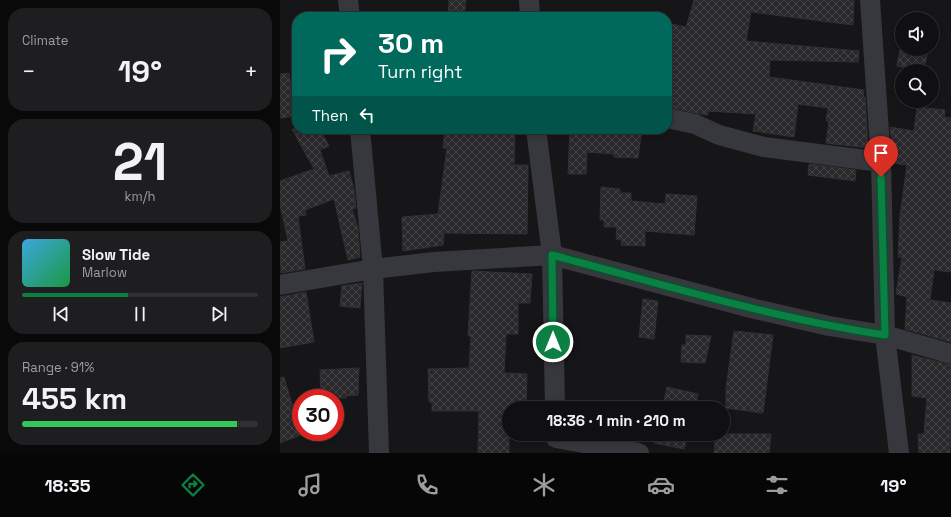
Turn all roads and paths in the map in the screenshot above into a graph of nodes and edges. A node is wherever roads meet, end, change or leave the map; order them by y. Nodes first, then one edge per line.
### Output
1 (348, 0) edge
2 (529, 0) edge
3 (870, 0) edge
4 (349, 12) edge
5 (530, 12) edge
6 (672, 119) edge
7 (360, 134) edge
8 (537, 134) edge
9 (881, 162) junction
10 (552, 255) junction
11 (373, 269) junction
12 (280, 285) edge
13 (885, 335) junction
14 (951, 354) edge
15 (555, 401) edge
16 (557, 442) edge
17 (379, 453) edge
18 (639, 453) edge
19 (899, 453) edge

1 - 4 street
2 - 5 street
3 - 9 street
6 - 9 street
7 - 11 street
8 - 10 street
9 - 13 street
10 - 11 street
10 - 13 street
10 - 15 street
11 - 12 street
11 - 17 street
13 - 14 street
13 - 19 street
16 - 18 street

